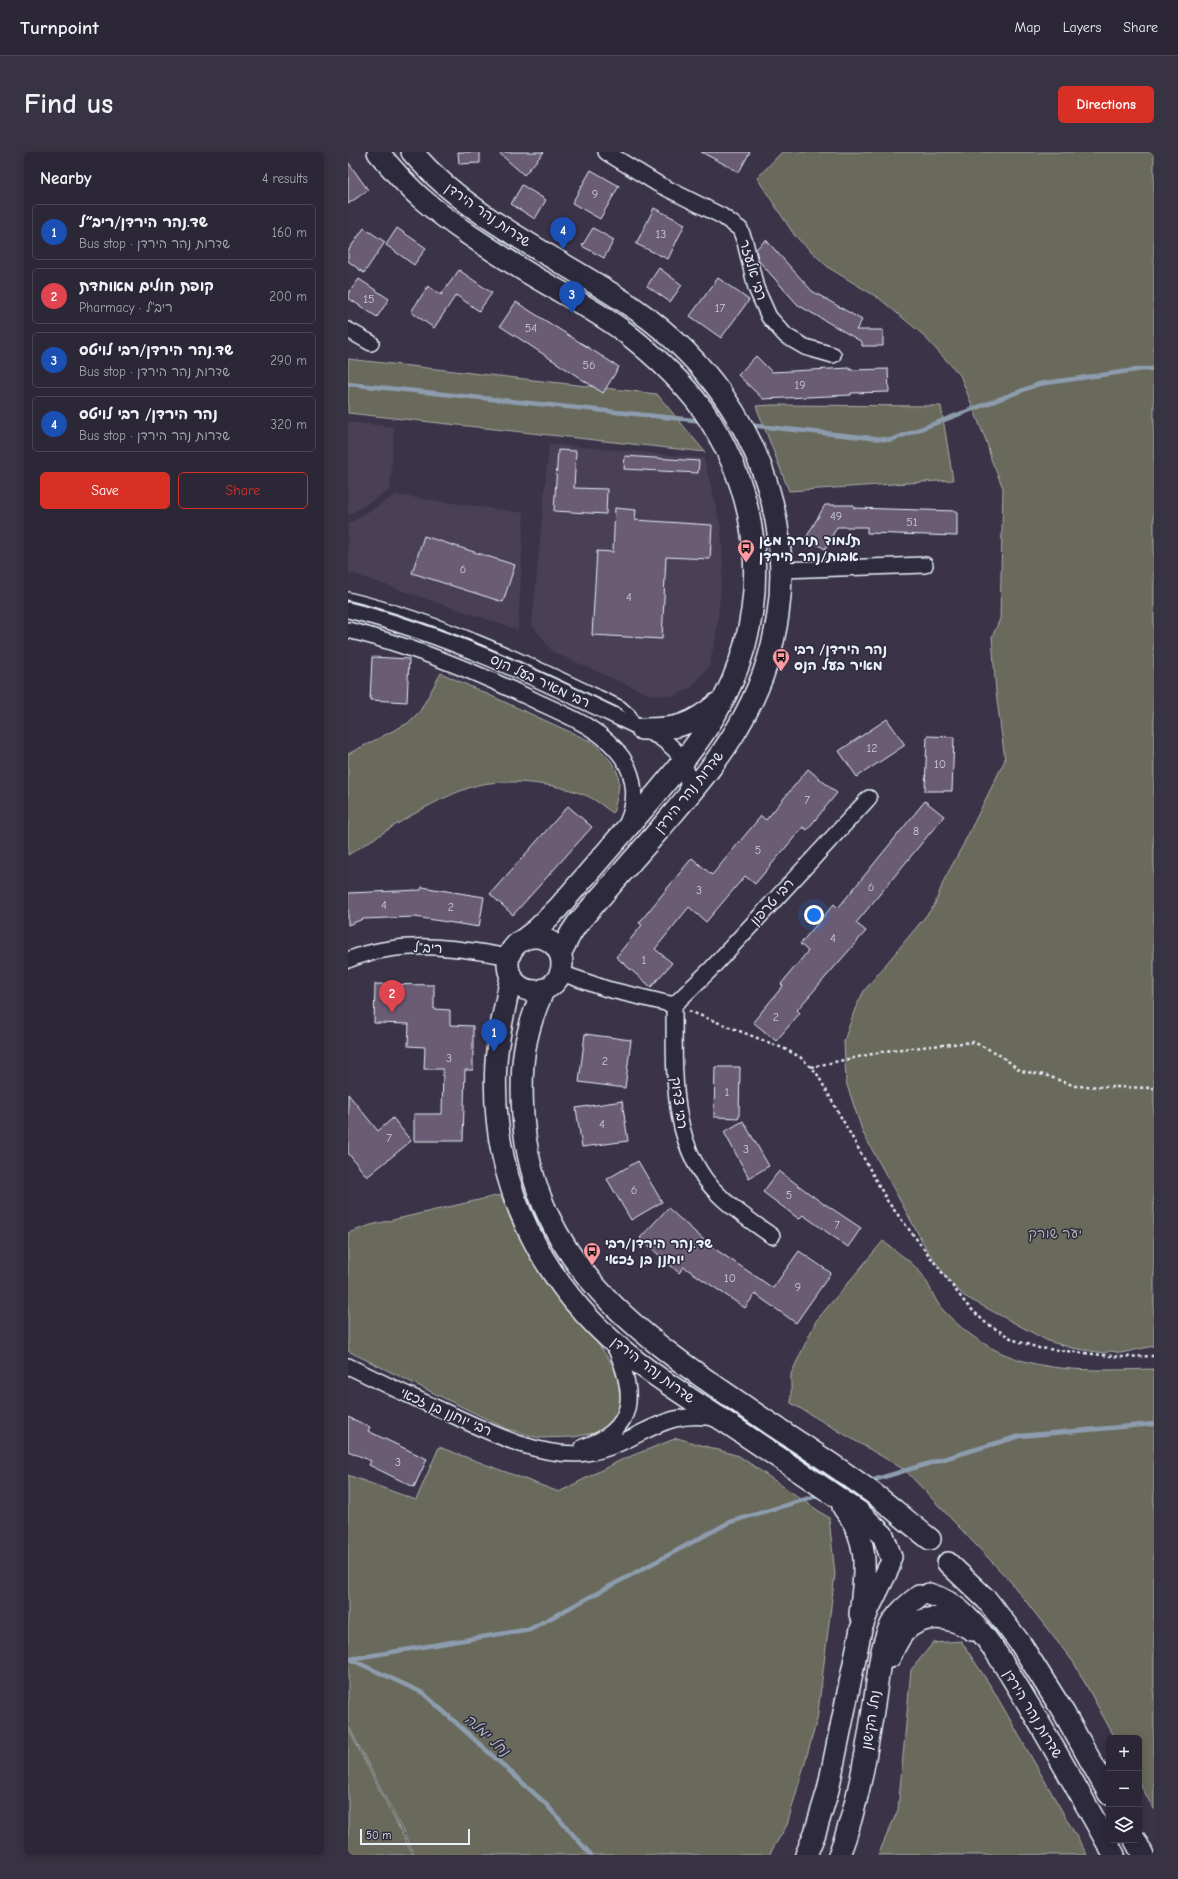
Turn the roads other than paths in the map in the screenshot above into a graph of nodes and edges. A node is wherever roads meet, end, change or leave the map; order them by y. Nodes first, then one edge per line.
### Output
1 (378, 152) edge
2 (412, 152) edge
3 (606, 152) edge
4 (348, 330) edge
5 (371, 343) dead end
6 (833, 355) dead end
7 (924, 565) dead end
8 (782, 570) junction
9 (348, 596) edge
10 (348, 610) edge
11 (348, 630) edge
12 (724, 698) junction
13 (640, 728) junction
14 (684, 762) junction
15 (868, 798) dead end
16 (685, 799) junction
17 (624, 831) junction
18 (524, 939) junction
19 (348, 960) edge
20 (561, 963) junction
21 (510, 966) junction
22 (544, 989) junction
23 (674, 1005) junction
24 (772, 1236) dead end
25 (612, 1339) junction
26 (348, 1366) edge
27 (723, 1420) junction
28 (546, 1450) junction
29 (831, 1493) junction
30 (930, 1539) junction
31 (890, 1562) junction
32 (948, 1563) junction
33 (924, 1595) junction
34 (985, 1639) junction
35 (850, 1680) junction
36 (878, 1680) junction
37 (1106, 1789) edge
38 (1137, 1843) edge
39 (806, 1855) edge
40 (839, 1855) edge
41 (1114, 1855) edge
42 (1143, 1855) edge

1 - 12 main road, שדרות נהר הירדן
2 - 8 main road, שדרות נהר הירדן
3 - 6 street, רבי אלעזר
4 - 5 street
7 - 8 street
8 - 16 main road, שדרות נהר הירדן
9 - 13 lane
10 - 13 street, רבי מאיר בעל הנס
11 - 17 street, רבי מאיר בעל הנס
12 - 13 main road
12 - 14 main road, שדרות נהר הירדן
13 - 14 street, רבי מאיר בעל הנס
14 - 16 street, רבי מאיר בעל הנס
14 - 17 main road, שדרות נהר הירדן
15 - 23 street, רבי טרפון
16 - 20 main road, שדרות נהר הירדן
17 - 18 main road, שדרות נהר הירדן
18 - 20 main road
18 - 21 main road
19 - 21 street, ריב"ל
20 - 22 main road
20 - 23 street
21 - 22 main road
21 - 25 main road, שדרות נהר הירדן
22 - 30 main road, שדרות נהר הירדן
23 - 24 street, רבי צדוק
25 - 27 main road, שדרות נהר הירדן
25 - 28 street, רבי יוחנן בן זכאי
26 - 28 street, רבי יוחנן בן זכאי
27 - 28 street, רבי יוחנן בן זכאי
27 - 29 main road, שדרות נהר הירדן
29 - 31 main road, שדרות נהר הירדן
29 - 35 main road
30 - 31 main road
30 - 32 main road
31 - 33 main road
31 - 35 main road
32 - 33 main road
32 - 37 main road, שדרות נהר הירדן
33 - 34 main road, שדרות נהר הירדן
33 - 36 main road, נחל הקישון
34 - 36 main road
34 - 41 main road, שדרות נהר הירדן
35 - 39 main road, נחל הקישון
36 - 40 main road, נחל הקישון
38 - 42 main road

